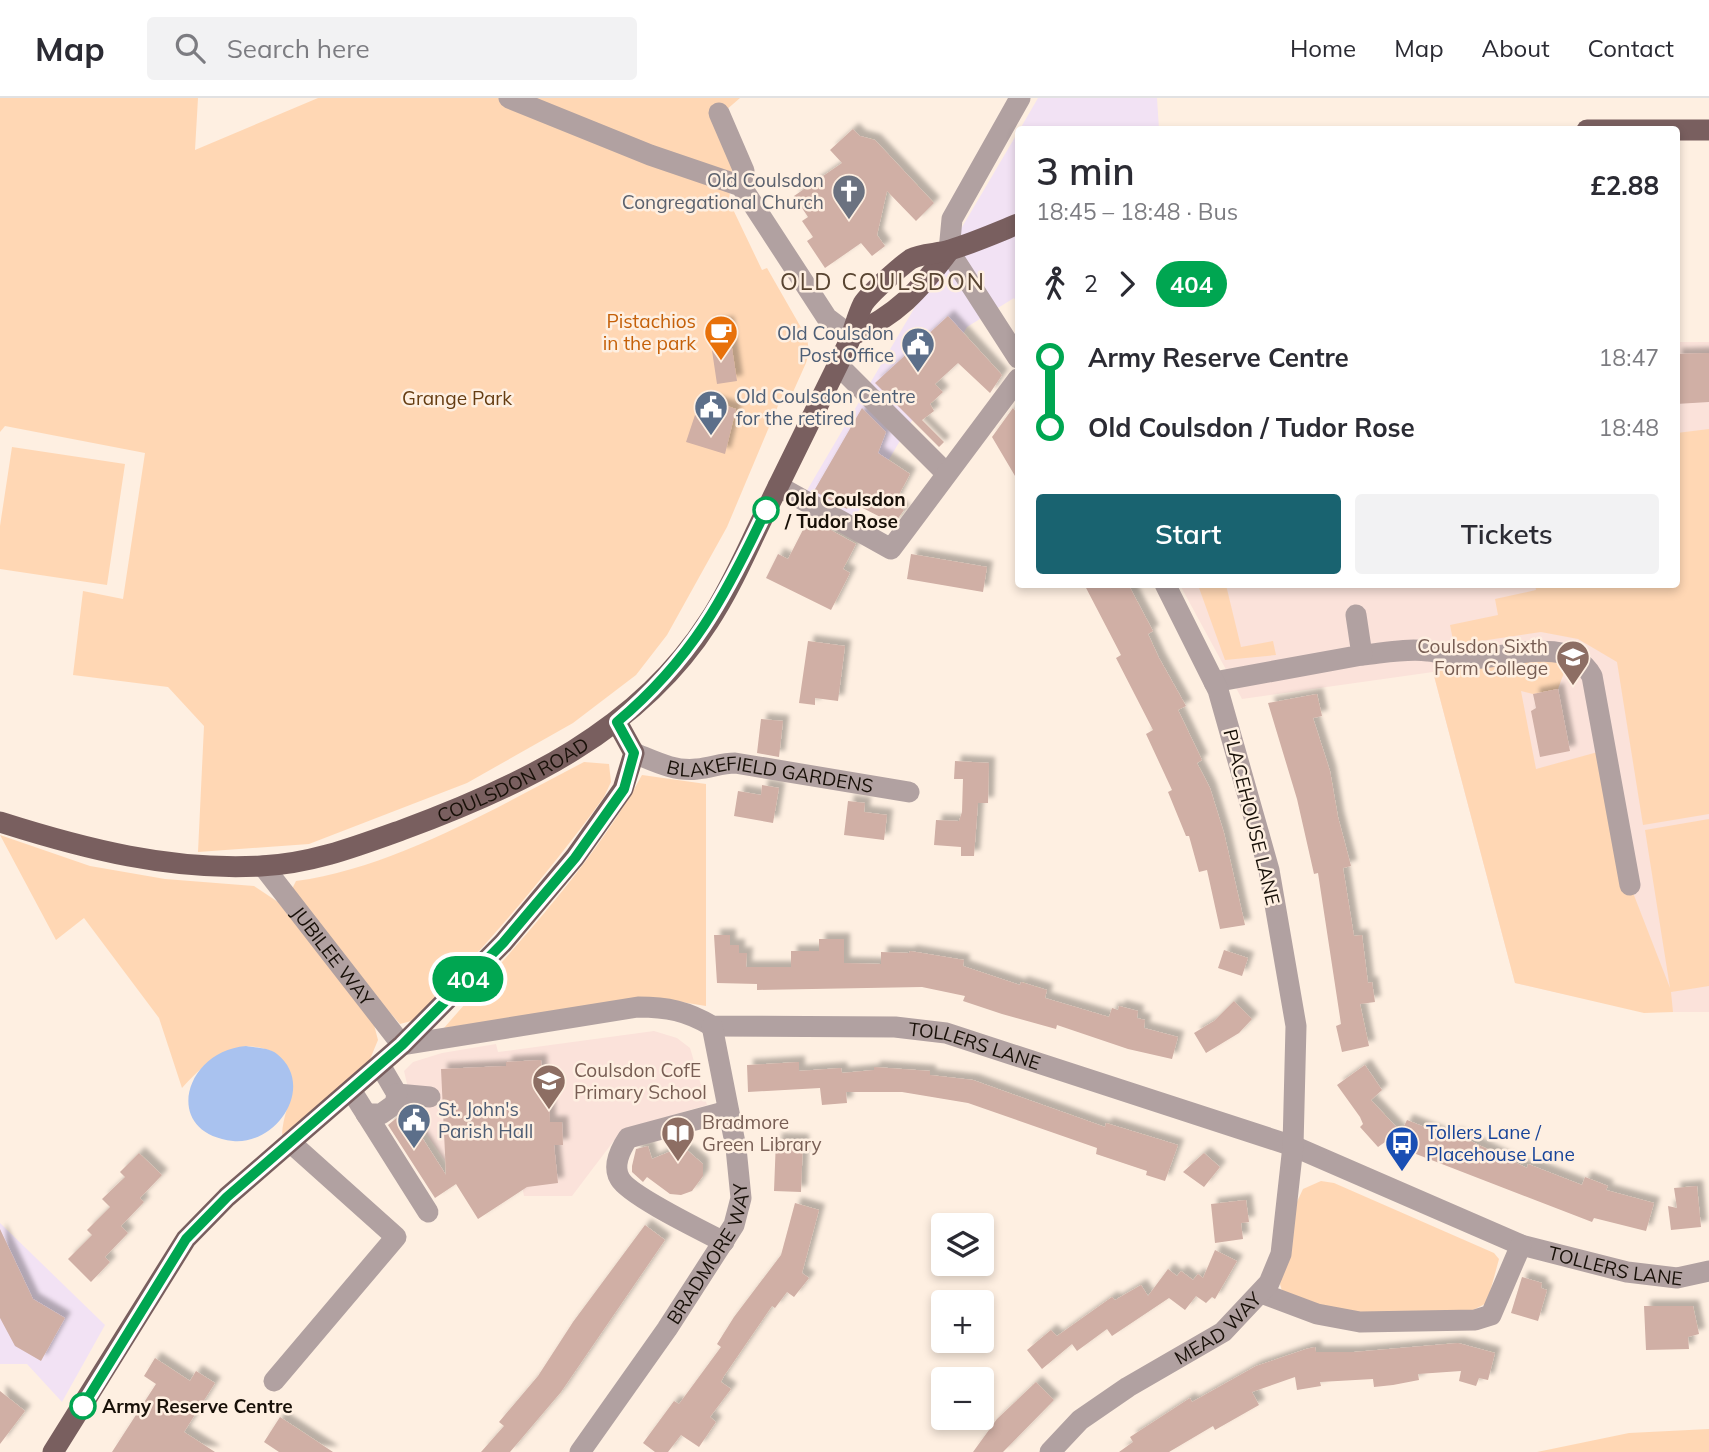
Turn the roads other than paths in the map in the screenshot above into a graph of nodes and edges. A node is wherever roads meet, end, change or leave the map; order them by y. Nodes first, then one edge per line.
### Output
1 (509, 98) edge
2 (1020, 98) edge
3 (719, 114) dead end
4 (1680, 130) edge
5 (1709, 130) edge
6 (741, 186) junction
7 (1015, 225) edge
8 (948, 251) junction
9 (851, 336) junction
10 (1015, 353) edge
11 (837, 364) junction
12 (1015, 383) edge
13 (946, 473) junction
14 (778, 486) junction
15 (1167, 588) edge
16 (1356, 615) dead end
17 (1362, 655) junction
18 (1214, 682) junction
19 (617, 722) junction
20 (634, 753) junction
21 (909, 792) dead end
22 (0, 822) edge
23 (263, 866) junction
24 (1630, 885) dead end
25 (712, 1026) junction
26 (402, 1045) junction
27 (380, 1065) junction
28 (351, 1090) junction
29 (397, 1094) junction
30 (430, 1097) dead end
31 (729, 1111) junction
32 (366, 1114) junction
33 (291, 1143) junction
34 (1293, 1146) junction
35 (428, 1212) dead end
36 (724, 1242) junction
37 (1521, 1245) junction
38 (1709, 1271) edge
39 (1261, 1293) junction
40 (274, 1381) dead end
41 (53, 1452) edge
42 (580, 1452) edge
43 (1050, 1452) edge

1 - 6 street
2 - 8 street
3 - 6 street
4 - 5 main road
6 - 9 street
7 - 8 main road, COULSDON ROAD
8 - 9 main road, COULSDON ROAD
8 - 10 street
9 - 11 main road, COULSDON ROAD
11 - 13 street
11 - 14 main road, COULSDON ROAD
12 - 13 street
13 - 14 street
14 - 19 main road, COULSDON ROAD
15 - 18 street, PLACEHOUSE LANE
16 - 17 street
17 - 18 street
17 - 24 street
18 - 34 street, PLACEHOUSE LANE
19 - 20 main road
19 - 23 main road, COULSDON ROAD
20 - 21 street, BLAKEFIELD GARDENS
20 - 26 main road
22 - 23 main road, COULSDON ROAD
23 - 26 street, JUBILEE WAY
25 - 26 street, TOLLERS LANE
25 - 31 street, BRADMORE WAY
25 - 34 street, TOLLERS LANE
26 - 27 main road
27 - 28 main road
27 - 29 street
28 - 32 street
28 - 33 main road
29 - 30 street
29 - 32 street
31 - 36 street, BRADMORE WAY
31 - 36 street
32 - 35 street
33 - 40 street
33 - 41 main road
34 - 37 street, TOLLERS LANE
34 - 39 street, MEAD WAY
36 - 42 street, BRADMORE WAY
37 - 38 street, TOLLERS LANE
37 - 39 street, TOLLERS LANE
39 - 43 street, MEAD WAY

